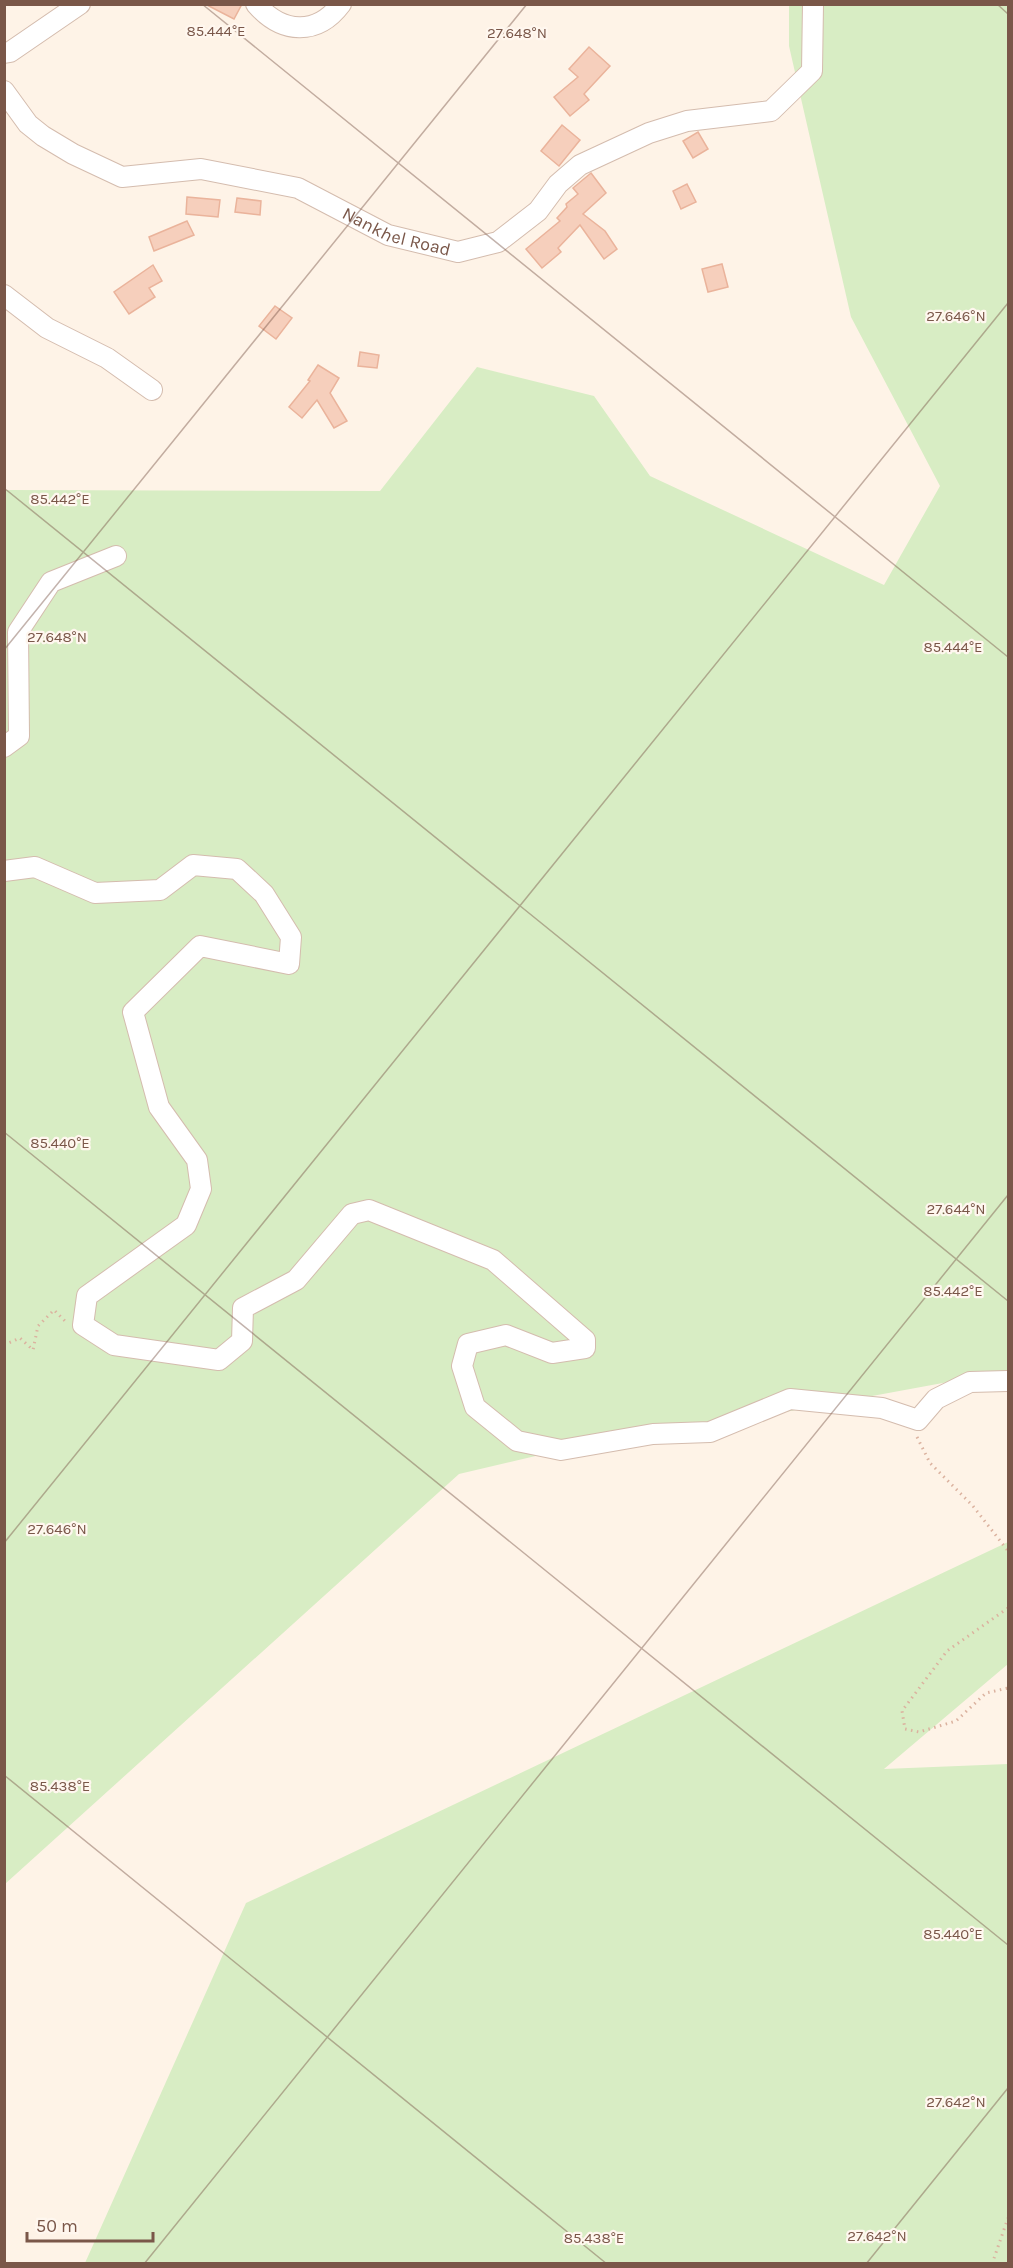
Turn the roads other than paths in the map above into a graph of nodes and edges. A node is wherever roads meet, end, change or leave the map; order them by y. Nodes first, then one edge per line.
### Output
1 (80, 4) edge
2 (256, 4) edge
3 (341, 4) edge
4 (813, 4) edge
5 (4, 53) edge
6 (4, 91) edge
7 (4, 295) edge
8 (152, 390) dead end
9 (116, 556) dead end
10 (4, 747) edge
11 (4, 871) edge
12 (1008, 1381) edge

1 - 5 street
2 - 3 street
4 - 6 street, Nankhel Road
7 - 8 street
9 - 10 street
11 - 12 street

